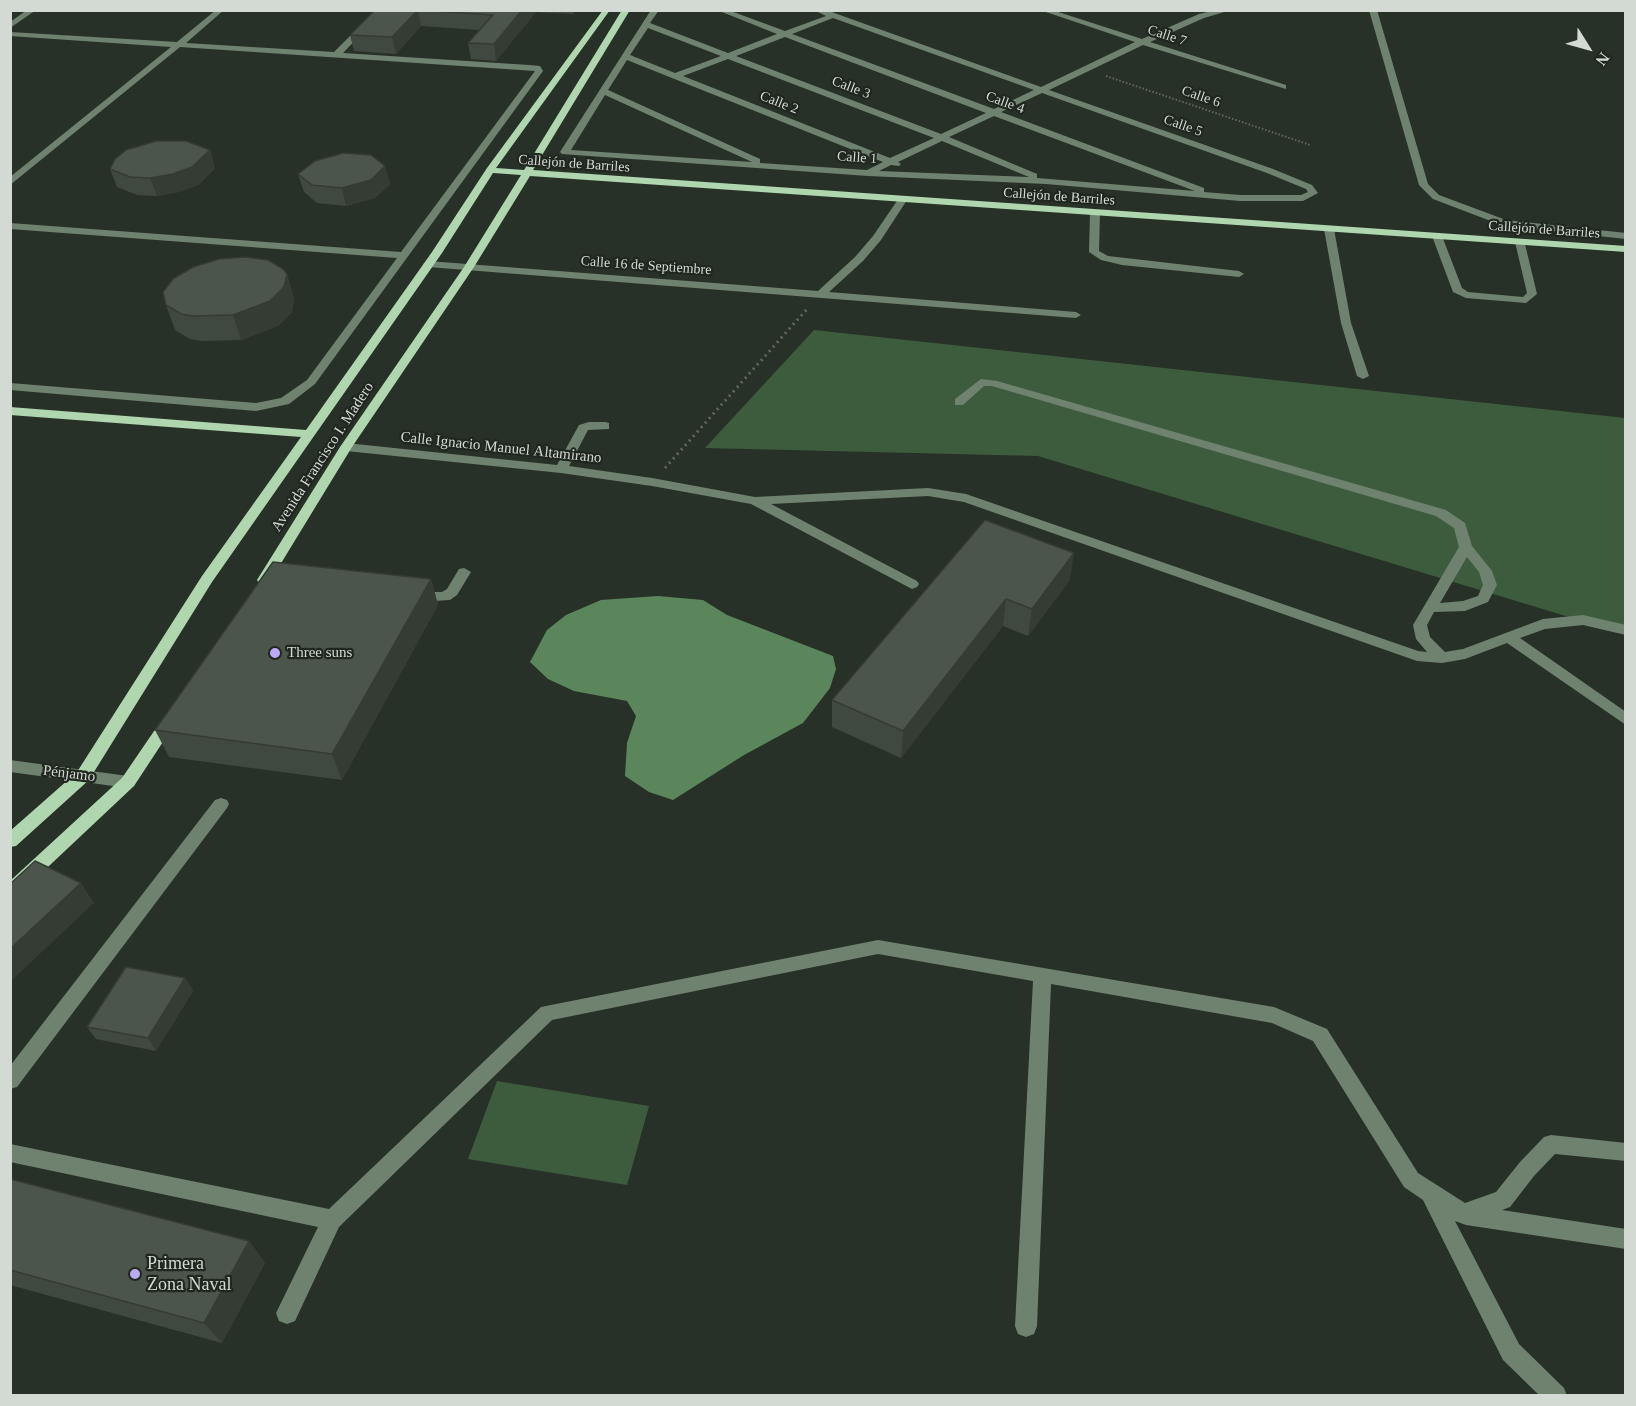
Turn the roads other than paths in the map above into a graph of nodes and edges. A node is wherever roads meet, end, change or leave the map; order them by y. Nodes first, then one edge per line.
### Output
1 (33, 10) edge
2 (221, 10) edge
3 (381, 10) edge
4 (607, 10) edge
5 (626, 10) edge
6 (655, 10) edge
7 (720, 10) edge
8 (817, 10) edge
9 (845, 10) edge
10 (1043, 10) edge
11 (1228, 10) edge
12 (1373, 10) edge
13 (1204, 13) edge
14 (832, 16) junction
15 (645, 24) junction
16 (10, 26) edge
17 (10, 34) edge
18 (783, 34) junction
19 (1142, 42) junction
20 (179, 45) junction
21 (336, 55) junction
22 (626, 56) junction
23 (728, 56) junction
24 (675, 76) junction
25 (1283, 87) dead end
26 (1041, 90) junction
27 (603, 91) junction
28 (992, 113) junction
29 (941, 137) junction
30 (890, 162) junction
31 (766, 165) junction
32 (490, 170) junction
33 (868, 173) junction
34 (526, 174) junction
35 (923, 175) junction
36 (1046, 181) junction
37 (10, 182) edge
38 (1313, 193) joint
39 (1218, 196) junction
40 (902, 200) junction
41 (1095, 213) junction
42 (10, 226) edge
43 (1329, 229) junction
44 (1437, 236) junction
45 (1626, 236) edge
46 (1520, 242) junction
47 (1626, 249) edge
48 (404, 255) junction
49 (428, 264) junction
50 (469, 267) junction
51 (1239, 274) dead end
52 (820, 294) junction
53 (1076, 315) dead end
54 (1363, 376) dead end
55 (10, 386) edge
56 (959, 402) dead end
57 (10, 411) edge
58 (605, 426) dead end
59 (308, 434) junction
60 (346, 447) junction
61 (561, 469) junction
62 (755, 501) junction
63 (1466, 547) junction
64 (464, 572) dead end
65 (265, 584) edge
66 (912, 584) dead end
67 (400, 595) edge
68 (1430, 608) junction
69 (1626, 630) edge
70 (1510, 638) junction
71 (1442, 658) junction
72 (180, 705) edge
73 (1626, 720) edge
74 (10, 766) edge
75 (83, 776) junction
76 (128, 782) junction
77 (221, 804) dead end
78 (10, 840) edge
79 (10, 892) edge
80 (1042, 975) junction
81 (10, 1082) edge
82 (1626, 1152) edge
83 (10, 1153) edge
84 (1431, 1194) junction
85 (1463, 1214) junction
86 (332, 1220) junction
87 (1626, 1239) edge
88 (287, 1313) dead end
89 (1026, 1326) dead end
90 (1556, 1395) edge

1 - 16 street
2 - 20 street
3 - 21 street
4 - 32 main road, Avenida Francisco I. Madero
5 - 34 main road, Avenida Francisco I. Madero
6 - 15 street, Calle 1
7 - 18 street, Calle 4
8 - 14 street, Calle 5
9 - 14 street
10 - 19 street, Calle 7
11 - 13 street
12 - 45 street
13 - 19 street
14 - 18 street
14 - 26 street, Calle 5
15 - 22 street, Calle 1
15 - 23 street, Calle 3
17 - 20 street
18 - 23 street
18 - 28 street, Calle 4
19 - 25 street, Calle 7
19 - 26 street
20 - 21 street
20 - 37 street
21 - 48 street
22 - 24 street, Calle 2
22 - 27 street, Calle 1
23 - 24 street
23 - 29 street, Calle 3
24 - 30 street, Calle 2
26 - 28 street
26 - 38 street, Calle 5
27 - 31 street
27 - 31 street, Calle 1
28 - 29 street
28 - 39 street, Calle 4
29 - 30 street
29 - 36 street, Calle 3
30 - 33 street
30 - 35 street, Calle 2
31 - 33 street, Calle 1
32 - 34 main road, Callejón de Barriles
32 - 49 main road, Avenida Francisco I. Madero
33 - 35 street, Calle 1
34 - 40 main road, Callejón de Barriles
34 - 50 main road, Avenida Francisco I. Madero
35 - 36 street, Calle 1
36 - 39 street, Calle 1
38 - 39 street, Calle 1
40 - 41 main road, Callejón de Barriles
40 - 52 street
41 - 43 main road, Callejón de Barriles
41 - 51 street
42 - 48 street
43 - 44 main road, Callejón de Barriles
43 - 54 street
44 - 46 main road, Callejón de Barriles
44 - 46 street
46 - 47 main road, Callejón de Barriles
48 - 55 street
49 - 50 street, Calle 16 de Septiembre
49 - 59 main road, Avenida Francisco I. Madero
50 - 52 street, Calle 16 de Septiembre
50 - 60 main road, Avenida Francisco I. Madero
52 - 53 street, Calle 16 de Septiembre
56 - 63 street
57 - 59 main road
58 - 61 street
59 - 75 main road, Avenida Francisco I. Madero
60 - 61 street, Calle Ignacio Manuel Altamirano
60 - 65 main road, Avenida Francisco I. Madero
61 - 62 street, Calle Ignacio Manuel Altamirano
62 - 66 street
62 - 71 street
63 - 68 street
63 - 68 street
64 - 67 street
68 - 71 street
69 - 70 street
70 - 71 street
70 - 73 street
72 - 76 main road
74 - 75 street, Pénjamo
75 - 76 street, Pénjamo
75 - 78 main road, Avenida Francisco I. Madero
76 - 79 main road
77 - 81 street
80 - 84 street
80 - 86 street
80 - 89 street
82 - 85 street
83 - 86 street
84 - 85 street
84 - 90 street
85 - 87 street
86 - 88 street

